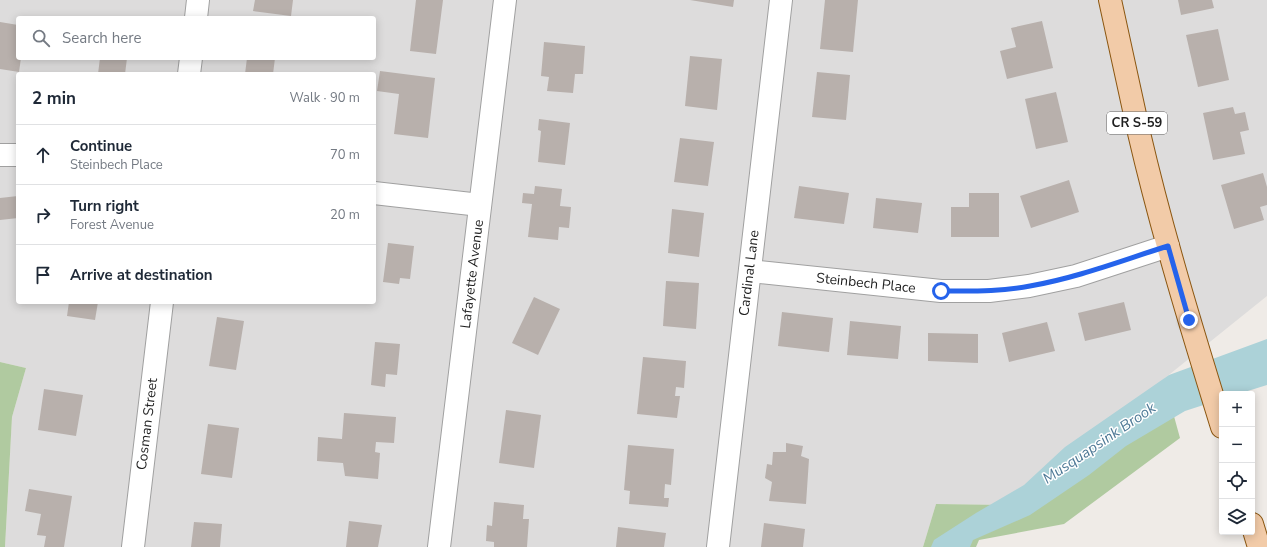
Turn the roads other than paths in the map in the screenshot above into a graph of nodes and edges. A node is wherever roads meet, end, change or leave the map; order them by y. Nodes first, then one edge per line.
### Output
1 (198, 0) edge
2 (505, 0) edge
3 (781, 0) edge
4 (1110, 0) edge
5 (196, 16) edge
6 (191, 60) edge
7 (189, 72) edge
8 (0, 155) edge
9 (16, 155) edge
10 (376, 193) edge
11 (480, 205) junction
12 (1168, 246) junction
13 (750, 271) junction
14 (162, 304) edge
15 (1219, 417) edge
16 (1255, 534) edge
17 (133, 547) edge
18 (439, 547) edge
19 (718, 547) edge
20 (1259, 547) edge

1 - 5 street
2 - 11 street, Lafayette Avenue
3 - 13 street, Cardinal Lane
4 - 12 main road, CR S-59
6 - 7 street
8 - 9 street
10 - 11 street
11 - 18 street, Lafayette Avenue
12 - 13 street, Steinbech Place
12 - 15 main road, CR S-59
13 - 19 street, Cardinal Lane
14 - 17 street, Cosman Street
16 - 20 main road

